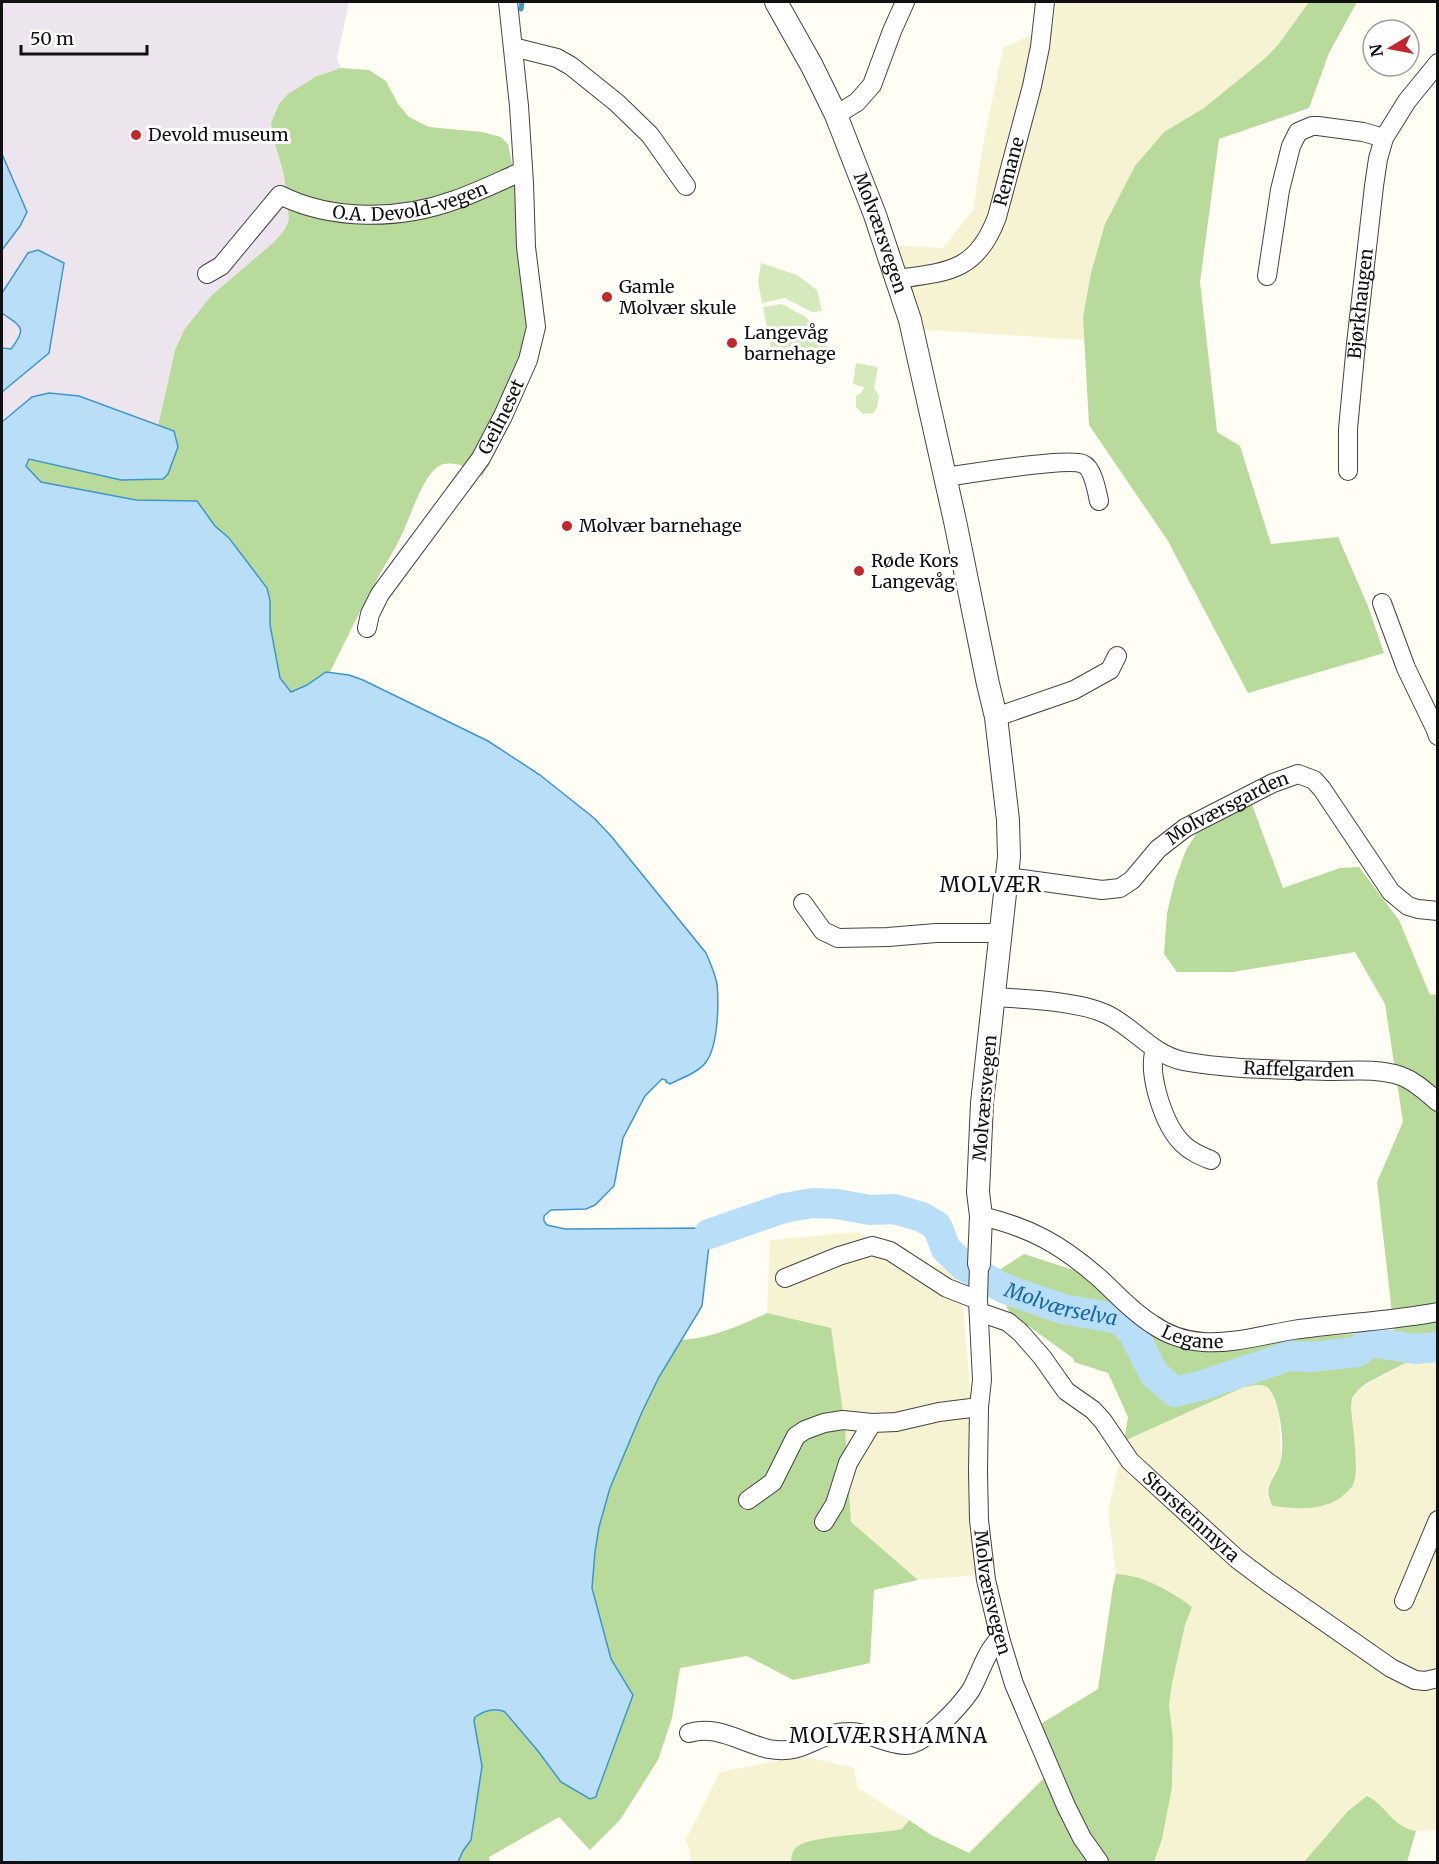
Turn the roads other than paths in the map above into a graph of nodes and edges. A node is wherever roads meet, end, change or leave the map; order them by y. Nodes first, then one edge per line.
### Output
1 (508, 2) edge
2 (776, 2) edge
3 (905, 2) edge
4 (1045, 2) edge
5 (513, 47) junction
6 (1437, 63) edge
7 (836, 115) junction
8 (1384, 138) junction
9 (523, 171) junction
10 (686, 186) dead end
11 (207, 274) dead end
12 (1267, 276) dead end
13 (897, 279) junction
14 (1348, 471) dead end
15 (945, 477) junction
16 (1099, 501) dead end
17 (1382, 603) dead end
18 (367, 628) dead end
19 (1118, 656) dead end
20 (996, 717) junction
21 (1437, 736) edge
22 (1008, 878) junction
23 (803, 903) dead end
24 (1437, 911) edge
25 (1000, 933) junction
26 (994, 997) junction
27 (1155, 1049) junction
28 (1437, 1102) edge
29 (1211, 1160) dead end
30 (981, 1216) junction
31 (979, 1264) joint
32 (785, 1278) dead end
33 (978, 1300) junction
34 (1437, 1312) edge
35 (979, 1407) junction
36 (872, 1424) junction
37 (748, 1500) dead end
38 (1437, 1520) edge
39 (824, 1522) dead end
40 (1404, 1601) dead end
41 (1000, 1638) junction
42 (1437, 1678) edge
43 (689, 1733) dead end
44 (1100, 1863) edge

1 - 5 street
2 - 7 street, Molværsvegen
3 - 7 street
4 - 13 street, Remane
5 - 9 street
5 - 10 street
6 - 8 street, Bjørkhaugen
7 - 13 street, Molværsvegen
8 - 12 street
8 - 14 street, Bjørkhaugen
9 - 11 street, O.A. Devold-vegen
9 - 18 street, Geilneset
13 - 15 street, Molværsvegen
15 - 16 street
15 - 20 street, Molværsvegen
17 - 21 street
19 - 20 street
20 - 22 street, Molværsvegen
22 - 24 street, Molværsgarden
22 - 25 street, Molværsvegen
23 - 25 street
25 - 26 street, Molværsvegen
26 - 27 street, Raffelgarden
26 - 30 street, Molværsvegen
27 - 28 street, Raffelgarden
27 - 29 street
30 - 31 street, Molværsvegen
30 - 34 street, Legane
31 - 33 street, Molværsvegen
32 - 33 street
33 - 35 street, Molværsvegen
33 - 42 street, Storsteinmyra
35 - 36 street
35 - 41 street, Molværsvegen
36 - 37 street
36 - 39 street
38 - 40 street
41 - 43 street
41 - 44 street, Molværsvegen

